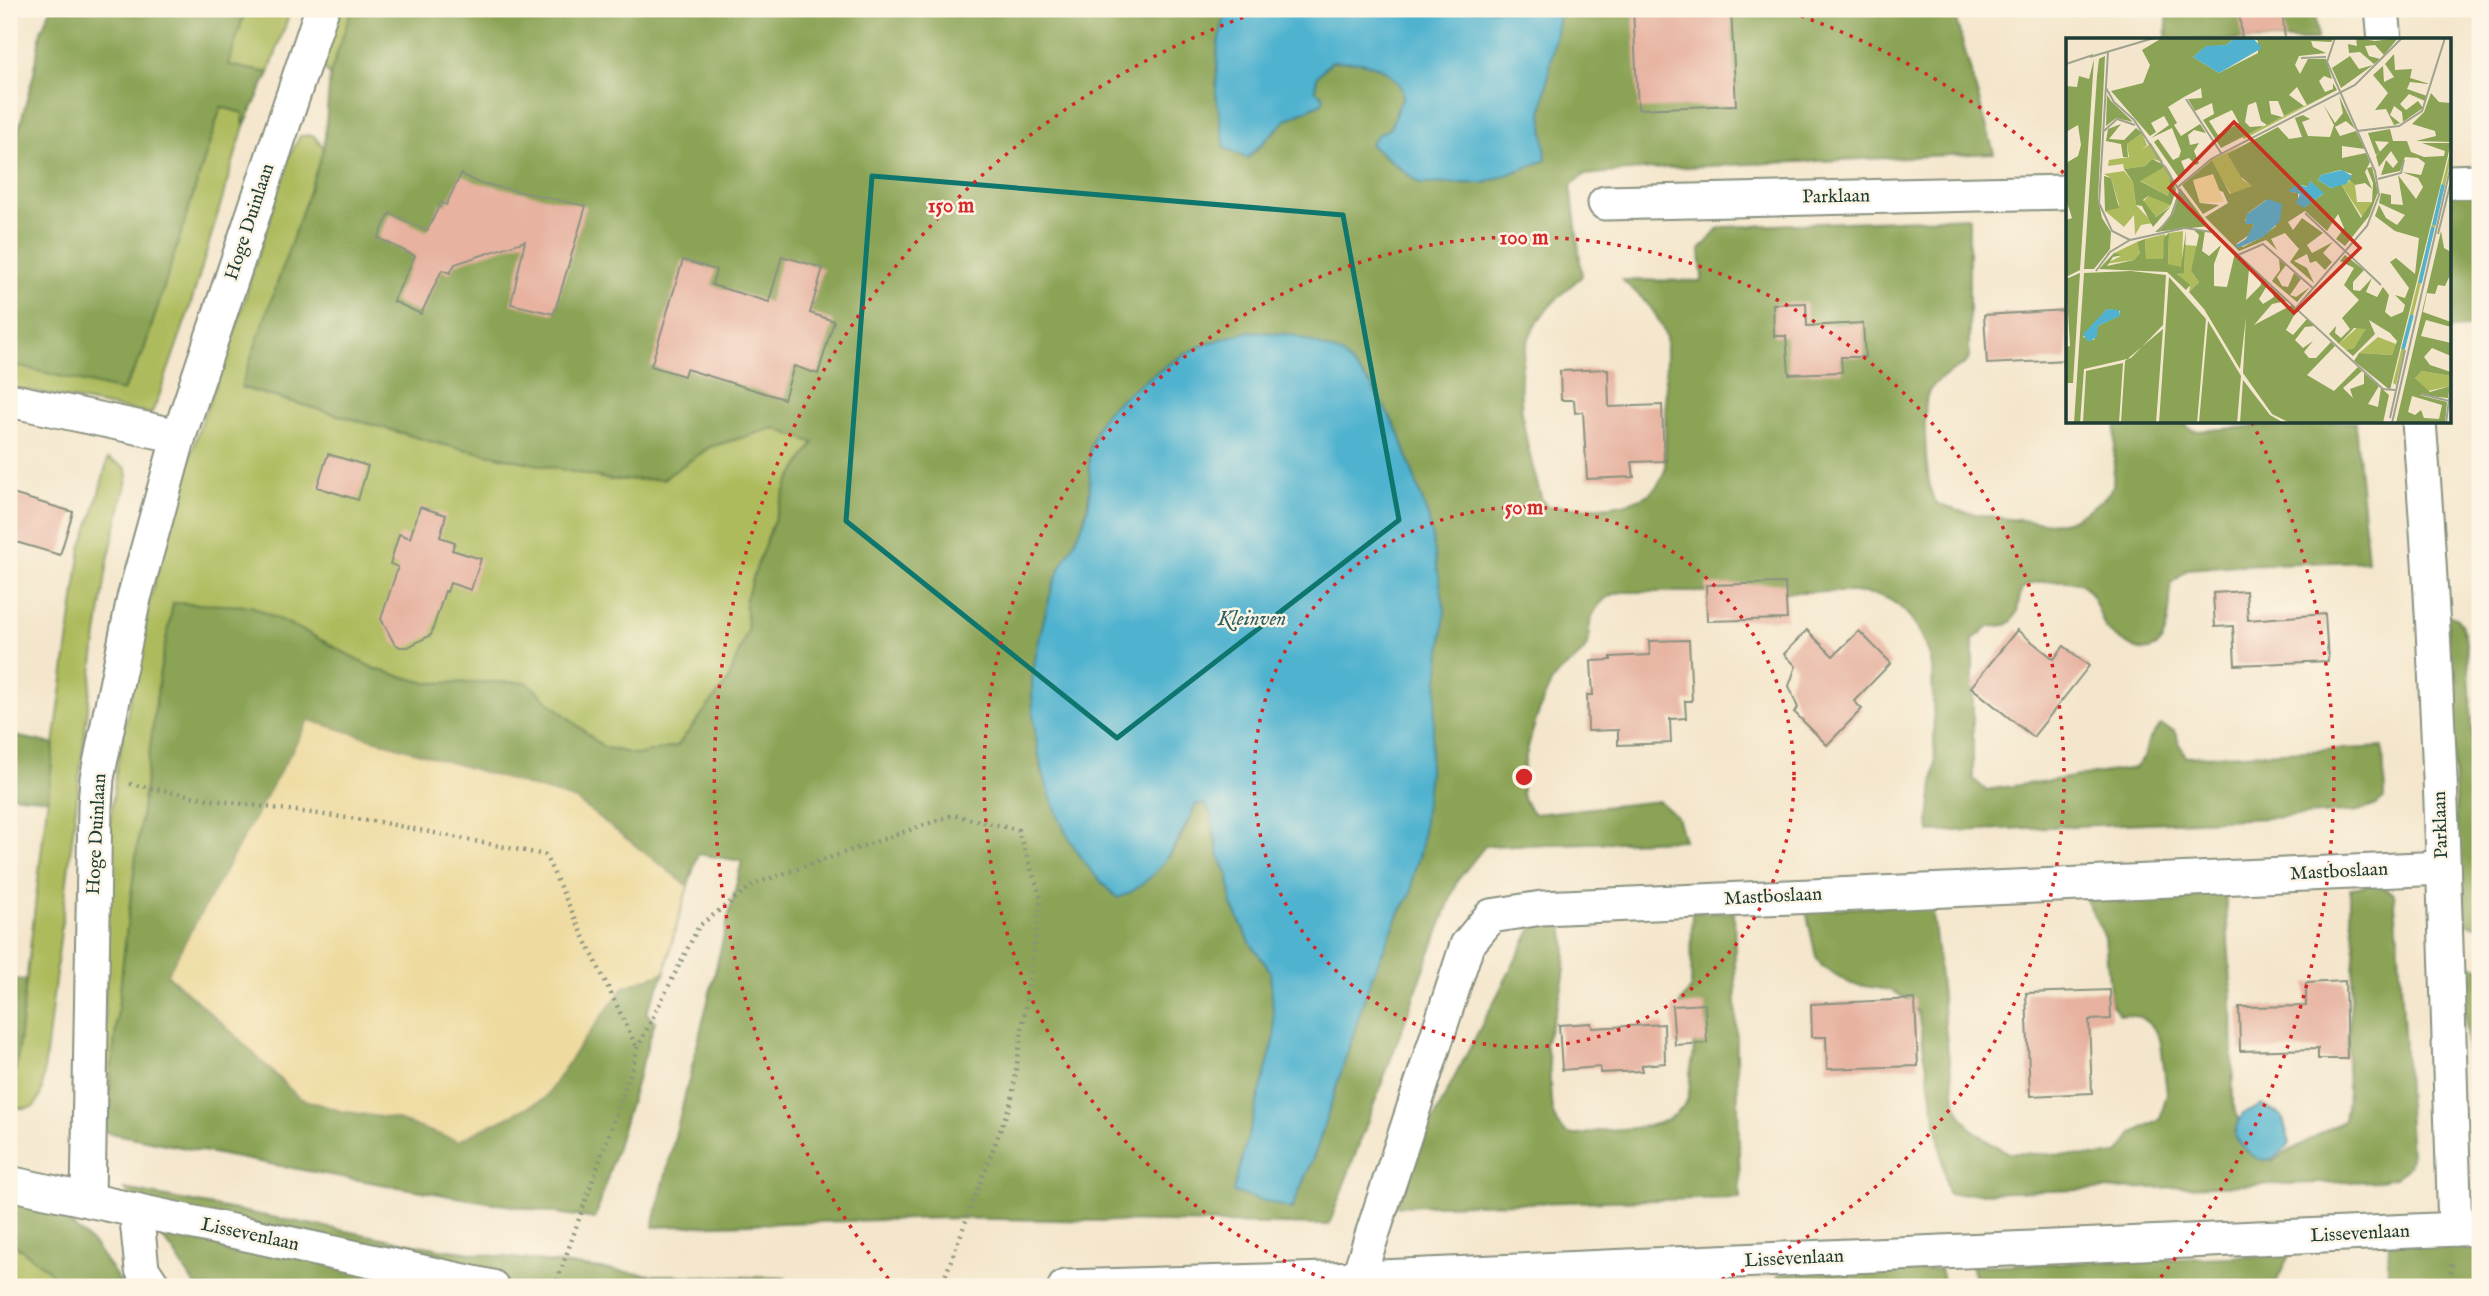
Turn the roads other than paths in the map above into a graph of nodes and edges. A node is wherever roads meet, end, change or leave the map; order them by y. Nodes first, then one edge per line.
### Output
1 (322, 9) edge
2 (2382, 9) edge
3 (2385, 38) edge
4 (2480, 181) edge
5 (2450, 182) edge
6 (2066, 192) edge
7 (1605, 203) dead end
8 (9, 400) edge
9 (2419, 424) edge
10 (180, 436) junction
11 (2443, 868) junction
12 (9, 1183) edge
13 (88, 1199) junction
14 (136, 1210) junction
15 (2467, 1229) edge
16 (1359, 1278) junction
17 (154, 1287) edge
18 (492, 1287) edge
19 (1065, 1287) edge

1 - 10 street, Hoge Duinlaan
2 - 3 street
4 - 5 street
6 - 7 street, Parklaan
8 - 10 street
9 - 11 street, Parklaan
10 - 13 street, Hoge Duinlaan
11 - 15 street, Parklaan
11 - 16 street, Mastboslaan
12 - 13 street, Lissevenlaan
13 - 14 street, Lissevenlaan
14 - 17 street
14 - 18 street, Lissevenlaan
15 - 16 street, Lissevenlaan
16 - 19 street, Lissevenlaan

